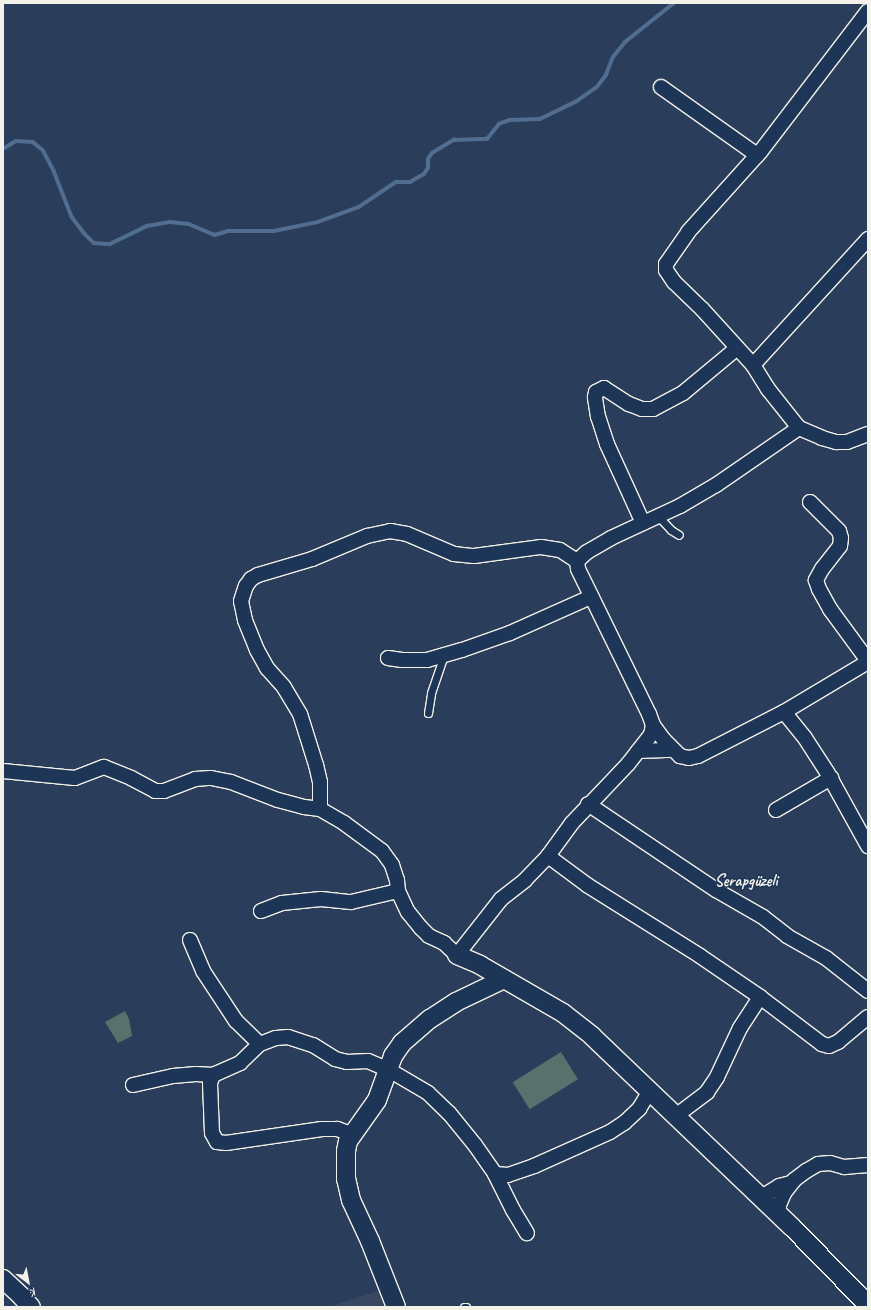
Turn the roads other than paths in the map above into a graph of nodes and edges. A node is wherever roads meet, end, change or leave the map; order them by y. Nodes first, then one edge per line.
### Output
1 (868, 10) edge
2 (661, 87) dead end
3 (757, 156) junction
4 (868, 239) edge
5 (736, 349) junction
6 (753, 365) junction
7 (799, 428) junction
8 (868, 434) edge
9 (810, 502) dead end
10 (658, 516) junction
11 (643, 523) junction
12 (679, 535) dead end
13 (577, 561) junction
14 (591, 597) junction
15 (444, 655) junction
16 (388, 658) dead end
17 (868, 661) edge
18 (784, 712) junction
19 (428, 713) dead end
20 (653, 725) junction
21 (673, 750) junction
22 (638, 751) junction
23 (3, 771) edge
24 (830, 778) junction
25 (588, 804) junction
26 (320, 809) junction
27 (776, 810) dead end
28 (868, 846) edge
29 (548, 856) junction
30 (398, 891) junction
31 (261, 911) dead end
32 (190, 940) dead end
33 (457, 954) junction
34 (504, 979) junction
35 (868, 991) edge
36 (760, 997) junction
37 (868, 1017) edge
38 (260, 1044) junction
39 (389, 1070) junction
40 (213, 1075) junction
41 (133, 1085) dead end
42 (650, 1091) junction
43 (677, 1115) junction
44 (351, 1134) junction
45 (868, 1166) edge
46 (496, 1174) junction
47 (791, 1184) junction
48 (760, 1198) junction
49 (779, 1215) junction
50 (527, 1233) dead end
51 (3, 1279) edge
52 (868, 1306) edge
53 (31, 1307) edge
54 (396, 1307) edge

1 - 3 street
2 - 3 street
3 - 5 street
4 - 6 street
5 - 6 street
5 - 11 street
6 - 7 street
7 - 8 street
7 - 10 street
9 - 17 street
10 - 11 street
10 - 12 lane
11 - 13 street
13 - 14 street
13 - 26 street
14 - 15 street
14 - 20 street
15 - 16 street
15 - 19 lane
17 - 18 street
18 - 21 street
18 - 24 street
20 - 21 street
20 - 22 street
21 - 22 street
22 - 25 street
23 - 26 street
24 - 27 street
24 - 28 street
25 - 29 street
25 - 35 street
26 - 30 street
29 - 33 street
29 - 36 street
30 - 31 street
30 - 33 street
32 - 38 street
33 - 34 street
34 - 39 street
34 - 42 street
36 - 37 street
36 - 43 street
38 - 39 street
38 - 40 street
39 - 44 street
39 - 46 street
40 - 41 street
40 - 44 street
42 - 43 street
42 - 46 street
43 - 48 street
44 - 54 street
45 - 47 street
46 - 50 street
47 - 48 street
47 - 49 street
48 - 49 street
49 - 52 street
51 - 53 street

